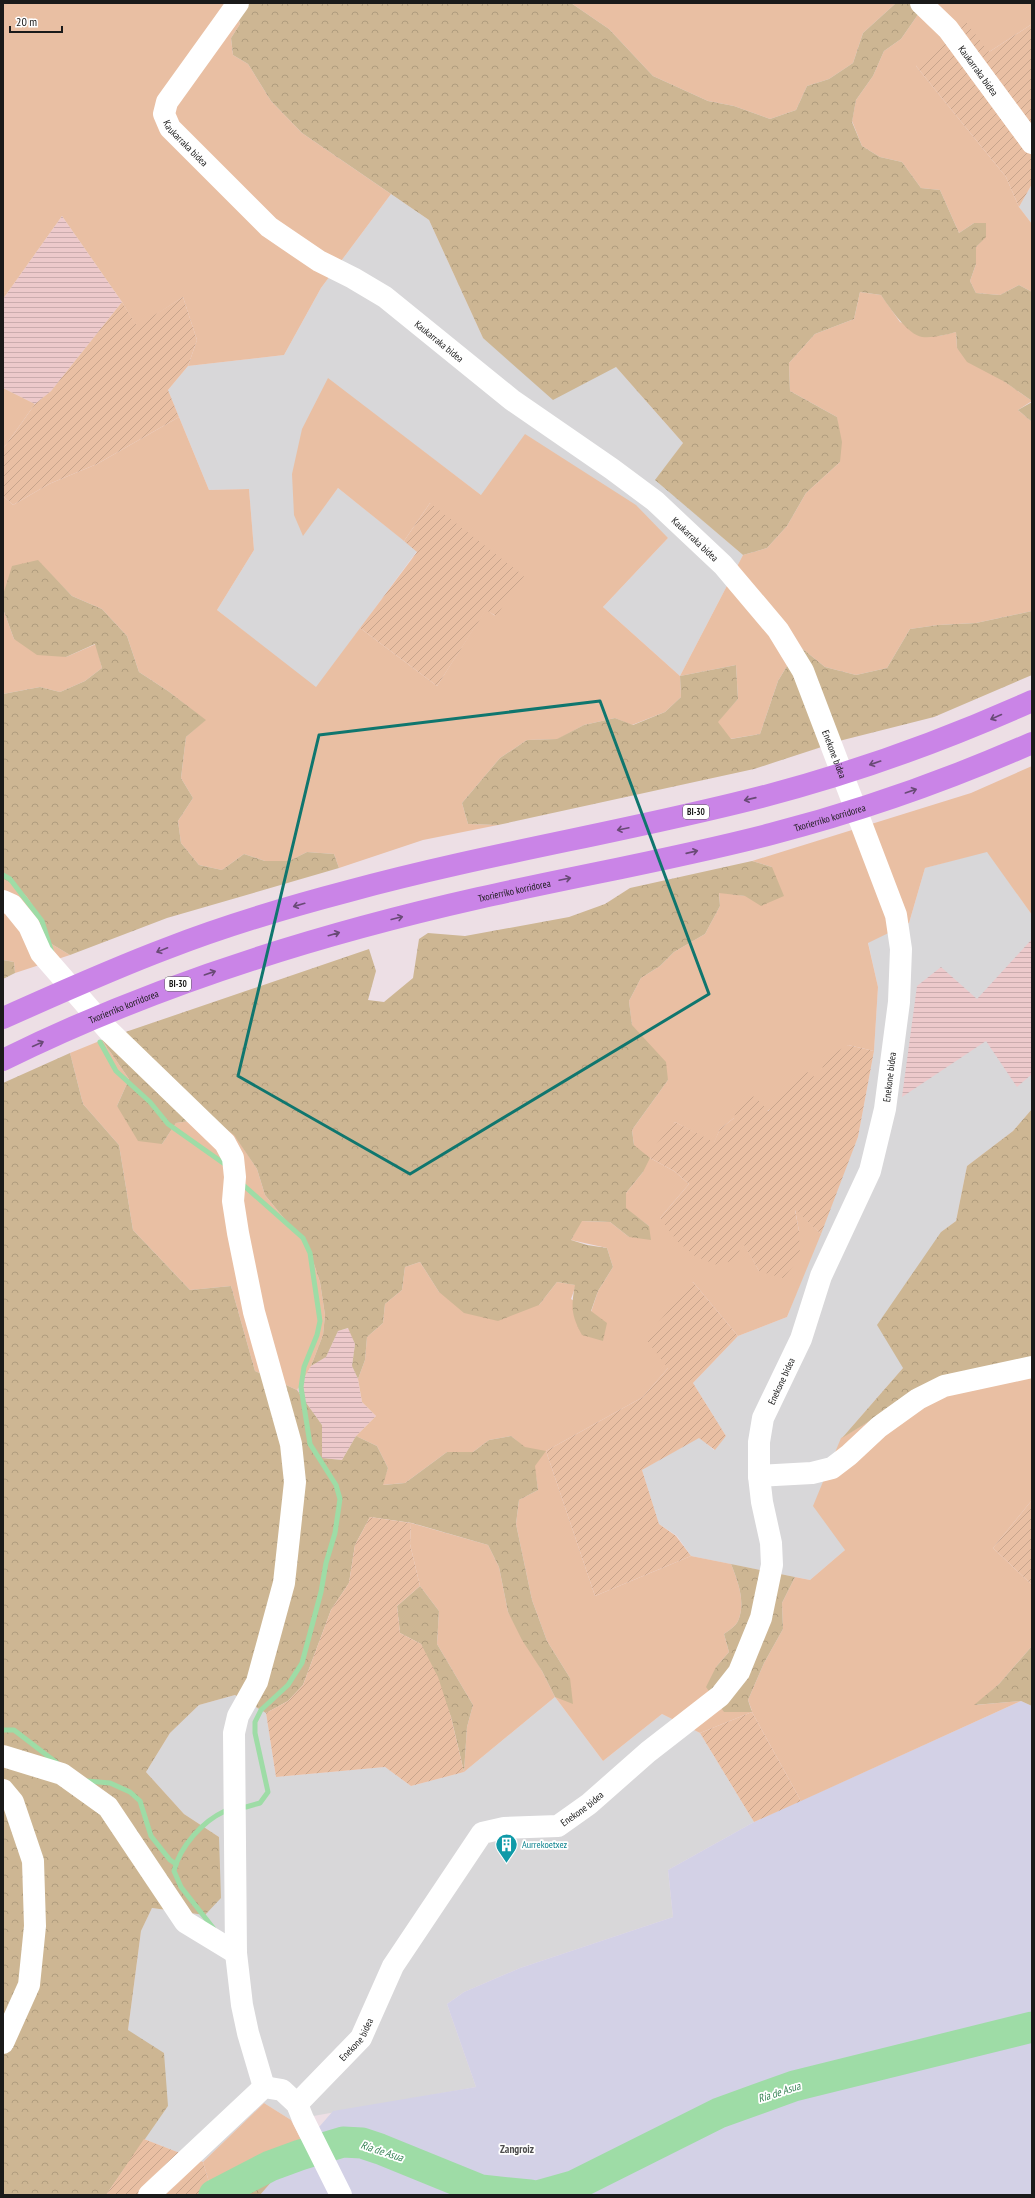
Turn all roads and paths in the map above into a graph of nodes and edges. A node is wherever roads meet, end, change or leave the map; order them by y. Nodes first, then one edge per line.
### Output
1 (238, 3) edge
2 (921, 3) edge
3 (1032, 143) edge
4 (803, 671) joint
5 (1032, 701) edge
6 (1032, 742) edge
7 (3, 901) edge
8 (3, 1018) edge
9 (3, 1060) edge
10 (1032, 1367) edge
11 (759, 1476) junction
12 (3, 1756) edge
13 (3, 1790) edge
14 (236, 1953) junction
15 (3, 2043) edge
16 (264, 2086) junction
17 (300, 2111) junction
18 (149, 2195) edge
19 (341, 2195) edge

1 - 4 street, Kaukarraka bidea
2 - 3 street, Kaukarraka bidea
4 - 11 street, Enekone bidea
5 -> 8 highway, BI-30
9 -> 6 highway, Txorierriko korridorea / BI-30
7 - 14 street
10 - 11 street
11 - 17 street, Enekone bidea
12 - 14 street
13 - 15 street
14 - 16 street
16 - 17 street
16 - 18 street
17 - 19 street

